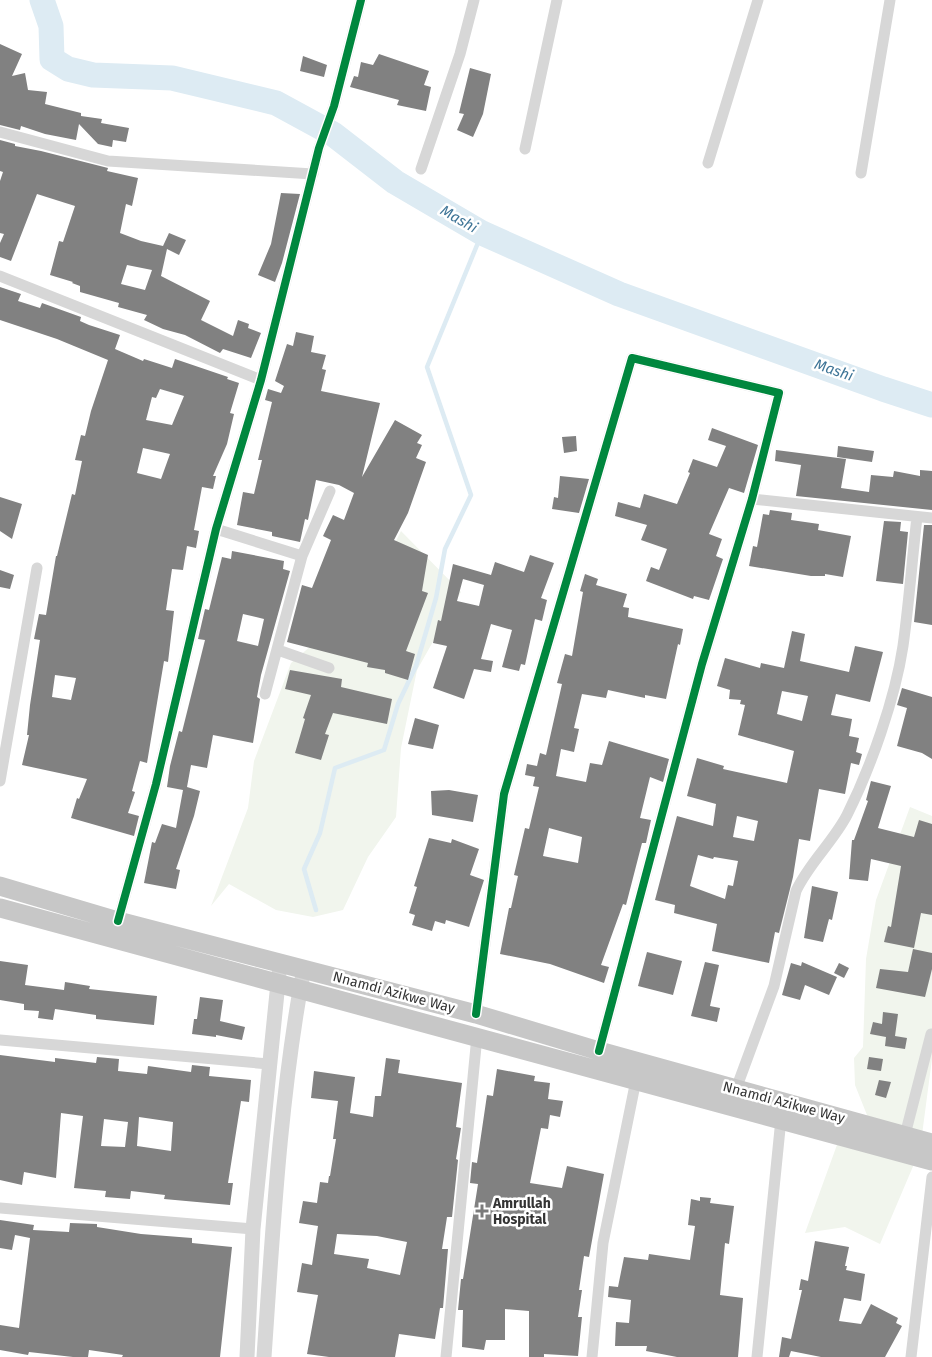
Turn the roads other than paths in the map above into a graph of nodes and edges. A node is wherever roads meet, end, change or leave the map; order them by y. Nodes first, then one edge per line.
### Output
1 (361, 0) edge
2 (474, 0) edge
3 (557, 0) edge
4 (758, 0) edge
5 (890, 0) edge
6 (0, 132) edge
7 (525, 149) dead end
8 (708, 163) dead end
9 (421, 169) dead end
10 (861, 172) dead end
11 (313, 174) junction
12 (0, 276) edge
13 (261, 380) junction
14 (330, 491) dead end
15 (752, 498) junction
16 (917, 517) junction
17 (932, 518) edge
18 (216, 529) junction
19 (302, 556) junction
20 (37, 568) dead end
21 (278, 650) junction
22 (329, 668) dead end
23 (265, 694) dead end
24 (0, 781) edge
25 (0, 886) edge
26 (0, 908) edge
27 (118, 921) junction
28 (279, 962) junction
29 (304, 968) junction
30 (278, 984) junction
31 (300, 990) junction
32 (476, 1014) junction
33 (931, 1034) edge
34 (477, 1036) junction
35 (0, 1040) edge
36 (599, 1051) junction
37 (269, 1064) junction
38 (636, 1080) junction
39 (736, 1089) junction
40 (781, 1119) junction
41 (905, 1135) junction
42 (932, 1143) edge
43 (932, 1161) edge
44 (932, 1177) edge
45 (0, 1208) edge
46 (253, 1229) junction
47 (247, 1357) edge
48 (264, 1357) edge
49 (446, 1357) edge
50 (592, 1357) edge
51 (757, 1357) edge
52 (911, 1357) edge

1 - 11 street
2 - 9 street
3 - 7 street
4 - 8 street
5 - 10 street
6 - 11 street
11 - 13 street
12 - 13 street
13 - 18 street
14 - 19 street
15 - 16 street
15 - 32 street
15 - 36 street
16 - 17 street
16 - 39 street
18 - 19 street
18 - 27 street
19 - 21 street
20 - 24 street
21 - 22 street
21 - 23 street
25 - 27 highway, Nnamdi Azikwe Way
26 - 30 highway, Nnamdi Azikwe Way
27 - 28 highway, Nnamdi Azikwe Way
28 - 29 highway, Nnamdi Azikwe Way
28 - 30 street
29 - 31 street
29 - 32 highway, Nnamdi Azikwe Way
30 - 31 highway, Nnamdi Azikwe Way
30 - 37 street
31 - 34 highway, Nnamdi Azikwe Way
31 - 48 street
32 - 36 highway, Nnamdi Azikwe Way
33 - 41 street
34 - 38 highway, Nnamdi Azikwe Way
34 - 49 street
35 - 37 street
36 - 39 highway, Nnamdi Azikwe Way
37 - 46 street
38 - 40 highway, Nnamdi Azikwe Way
38 - 50 street
39 - 41 highway, Nnamdi Azikwe Way
40 - 43 highway, Nnamdi Azikwe Way
40 - 51 street
41 - 42 highway, Nnamdi Azikwe Way
44 - 52 street
45 - 46 street
46 - 47 street

